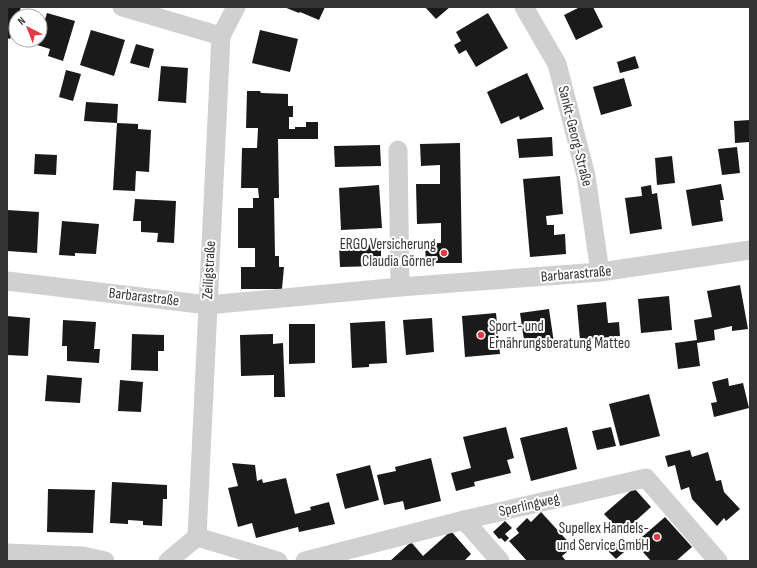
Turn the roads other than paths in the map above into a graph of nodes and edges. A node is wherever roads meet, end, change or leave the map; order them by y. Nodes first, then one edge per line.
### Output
1 (122, 7) edge
2 (236, 7) edge
3 (524, 7) edge
4 (221, 36) junction
5 (398, 150) dead end
6 (750, 250) edge
7 (600, 272) junction
8 (7, 281) edge
9 (400, 287) junction
10 (208, 304) junction
11 (464, 520) junction
12 (197, 537) junction
13 (7, 553) edge
14 (106, 561) edge
15 (168, 561) edge
16 (278, 561) edge
17 (305, 561) edge
18 (500, 561) edge
19 (718, 561) edge

1 - 4 street
2 - 4 street, Zeiligstraße
3 - 7 street, Sankt-Georg-Straße
4 - 10 street, Zeiligstraße
5 - 9 street
6 - 7 street, Barbarastraße
7 - 9 street, Barbarastraße
8 - 10 street, Barbarastraße
9 - 10 street, Barbarastraße
10 - 12 street, Zeiligstraße
11 - 17 street, Sperlingweg
11 - 18 street
11 - 19 street, Sperlingweg
12 - 15 street
12 - 16 street
13 - 14 street

